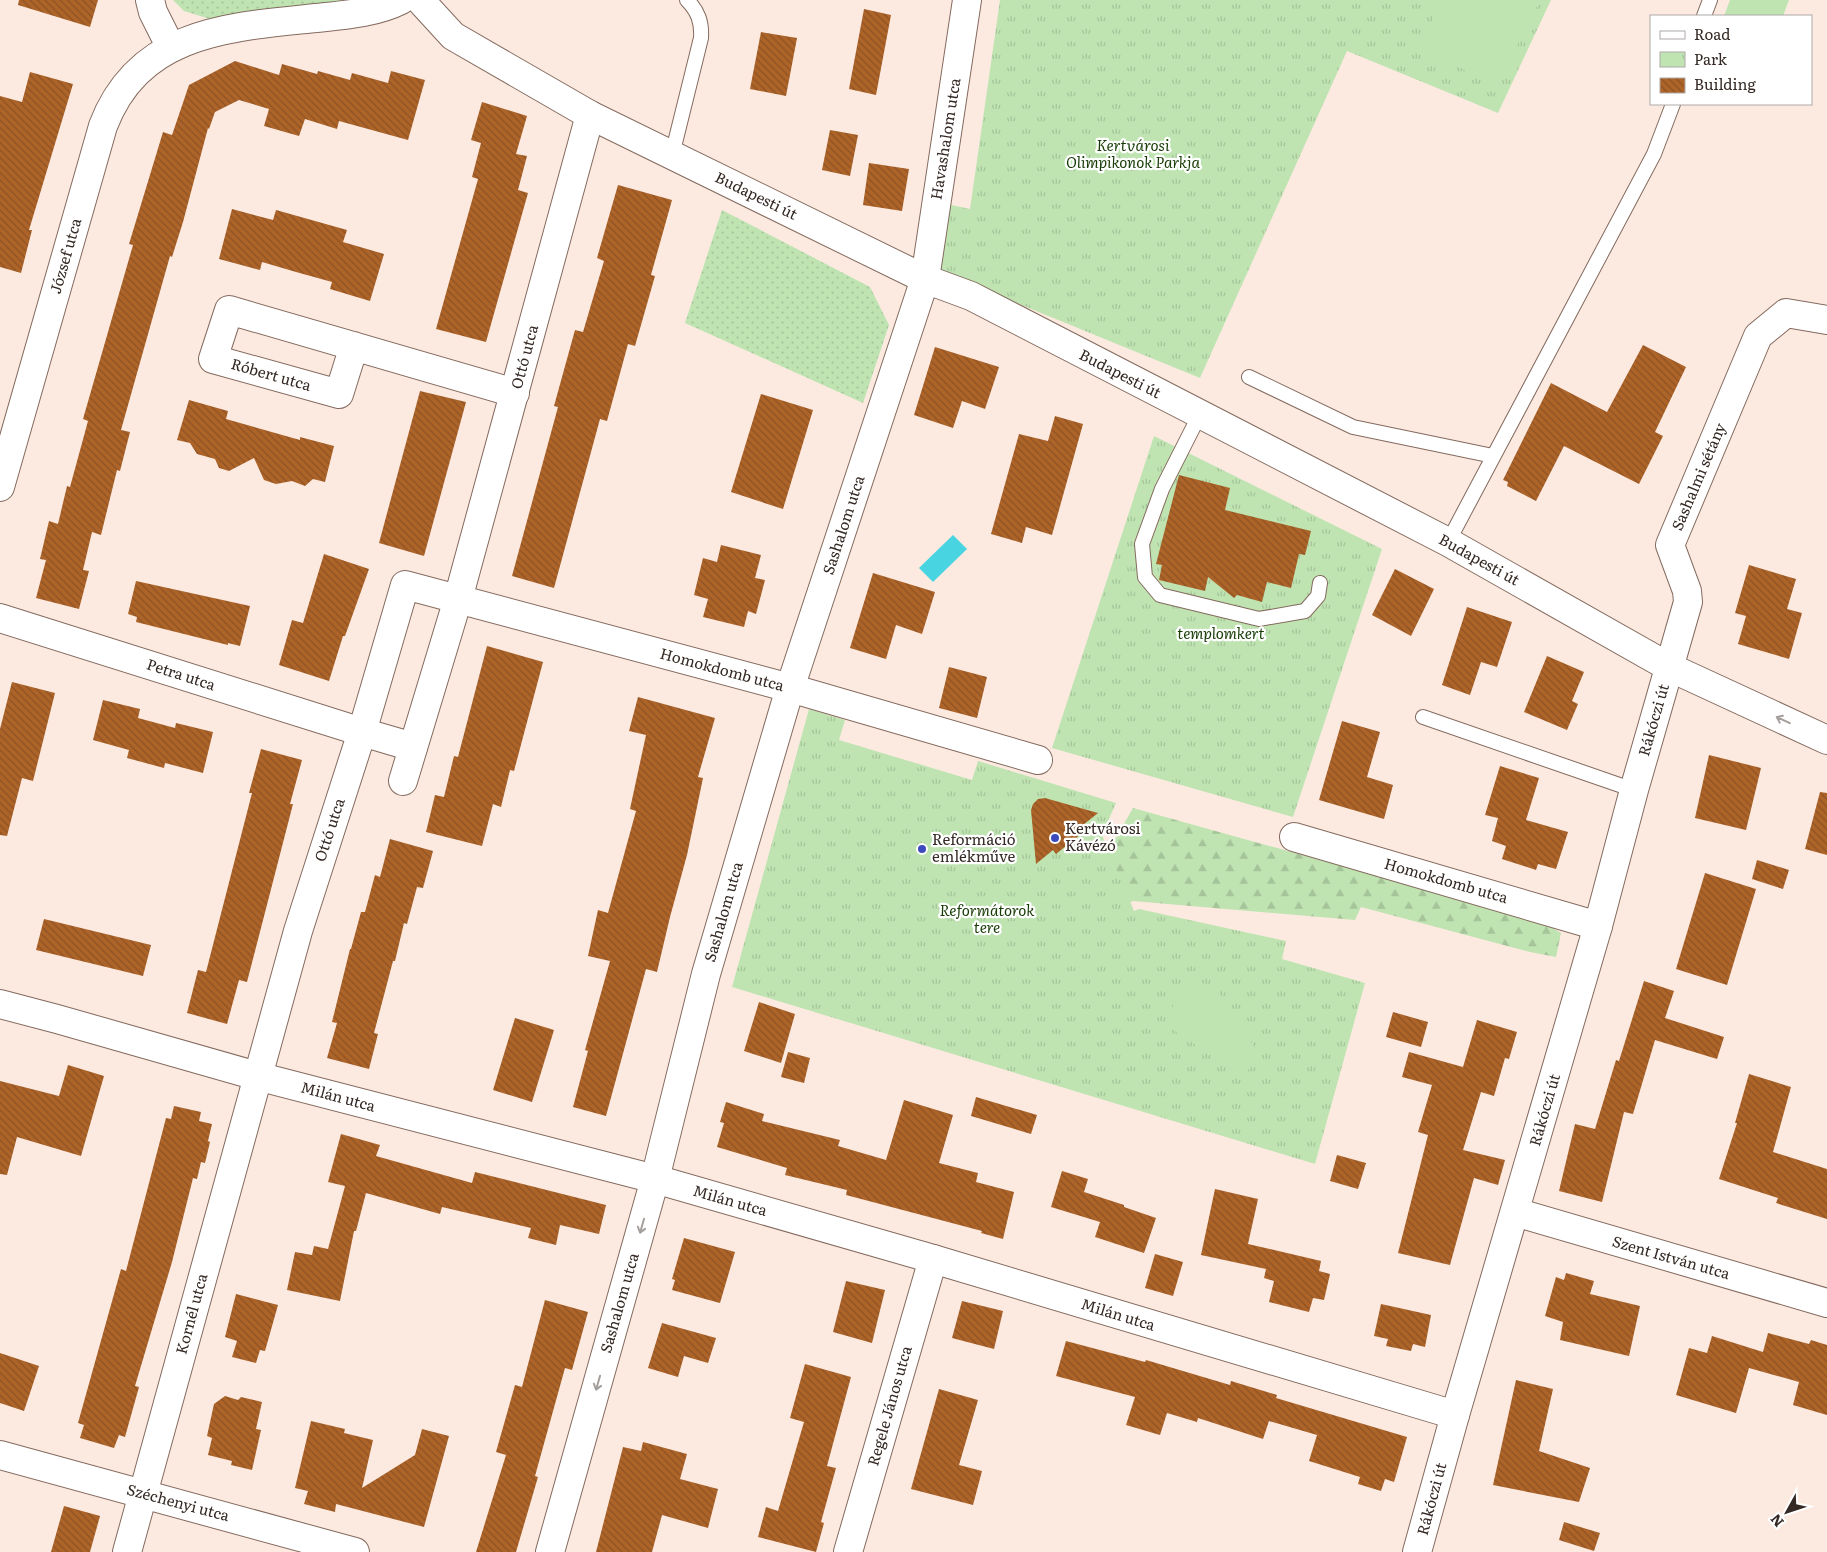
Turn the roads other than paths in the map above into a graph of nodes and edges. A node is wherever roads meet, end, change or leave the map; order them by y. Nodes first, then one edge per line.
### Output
1 (150, 0) edge
2 (407, 0) edge
3 (687, 0) edge
4 (968, 0) edge
5 (1710, 0) edge
6 (1704, 15) edge
7 (171, 48) junction
8 (1673, 105) edge
9 (590, 115) junction
10 (672, 155) junction
11 (925, 279) junction
12 (1827, 320) edge
13 (354, 346) junction
14 (1249, 377) dead end
15 (516, 393) junction
16 (1200, 414) junction
17 (1494, 456) junction
18 (0, 487) edge
19 (1448, 542) junction
20 (1320, 583) dead end
21 (405, 585) joint
22 (458, 598) junction
23 (0, 618) edge
24 (1669, 667) junction
25 (790, 688) junction
26 (1423, 717) dead end
27 (362, 732) junction
28 (1827, 740) edge
29 (414, 747) junction
30 (1038, 760) dead end
31 (403, 781) dead end
32 (1634, 790) junction
33 (1294, 837) dead end
34 (1598, 926) junction
35 (0, 1004) edge
36 (257, 1076) junction
37 (655, 1179) junction
38 (1515, 1212) junction
39 (933, 1259) junction
40 (1827, 1304) edge
41 (1455, 1415) junction
42 (0, 1455) edge
43 (143, 1494) junction
44 (127, 1552) edge
45 (355, 1552) edge
46 (550, 1552) edge
47 (848, 1552) edge
48 (1417, 1552) edge

1 - 7 street
2 - 7 street, József utca
2 - 9 street, Budapesti út
3 - 10 lane
4 - 11 street, Havashalom utca
5 - 6 lane
7 - 18 street, József utca
8 - 17 lane
9 - 10 street, Budapesti út
9 - 15 street, Ottó utca
10 - 11 street, Budapesti út
11 - 16 street, Budapesti út
11 - 25 street, Sashalom utca
12 - 24 street, Sashalmi sétány
13 - 13 street, Róbert utca
13 - 15 street, Róbert utca
14 - 17 lane
15 - 22 street, Ottó utca
16 - 19 street, Budapesti út
16 - 20 lane
17 - 19 lane
19 - 24 street, Budapesti út
21 - 22 street, Homokdomb utca
21 - 27 street, Ottó utca
22 - 25 street, Homokdomb utca
22 - 29 street, Ottó utca
23 - 27 street, Petra utca
28 -> 24 street, Budapesti út
24 - 32 street, Rákóczi út
25 - 30 street, Homokdomb utca
25 - 37 street, Sashalom utca
26 - 32 lane
27 - 29 street, Petra utca
27 - 36 street, Ottó utca
29 - 31 street, Ottó utca
32 - 34 street, Rákóczi út
33 - 34 street, Homokdomb utca
34 - 38 street, Rákóczi út
35 - 36 street, Milán utca
36 - 37 street, Milán utca
36 - 43 street, Kornél utca
37 - 39 street, Milán utca
37 -> 46 street, Sashalom utca
38 - 40 street, Szent István utca
38 - 41 street, Rákóczi út
39 - 41 street, Milán utca
39 - 47 street, Regele János utca
41 - 48 street, Rákóczi út
42 - 43 street, Széchenyi utca
43 - 44 street, Kornél utca
43 - 45 street, Széchenyi utca

